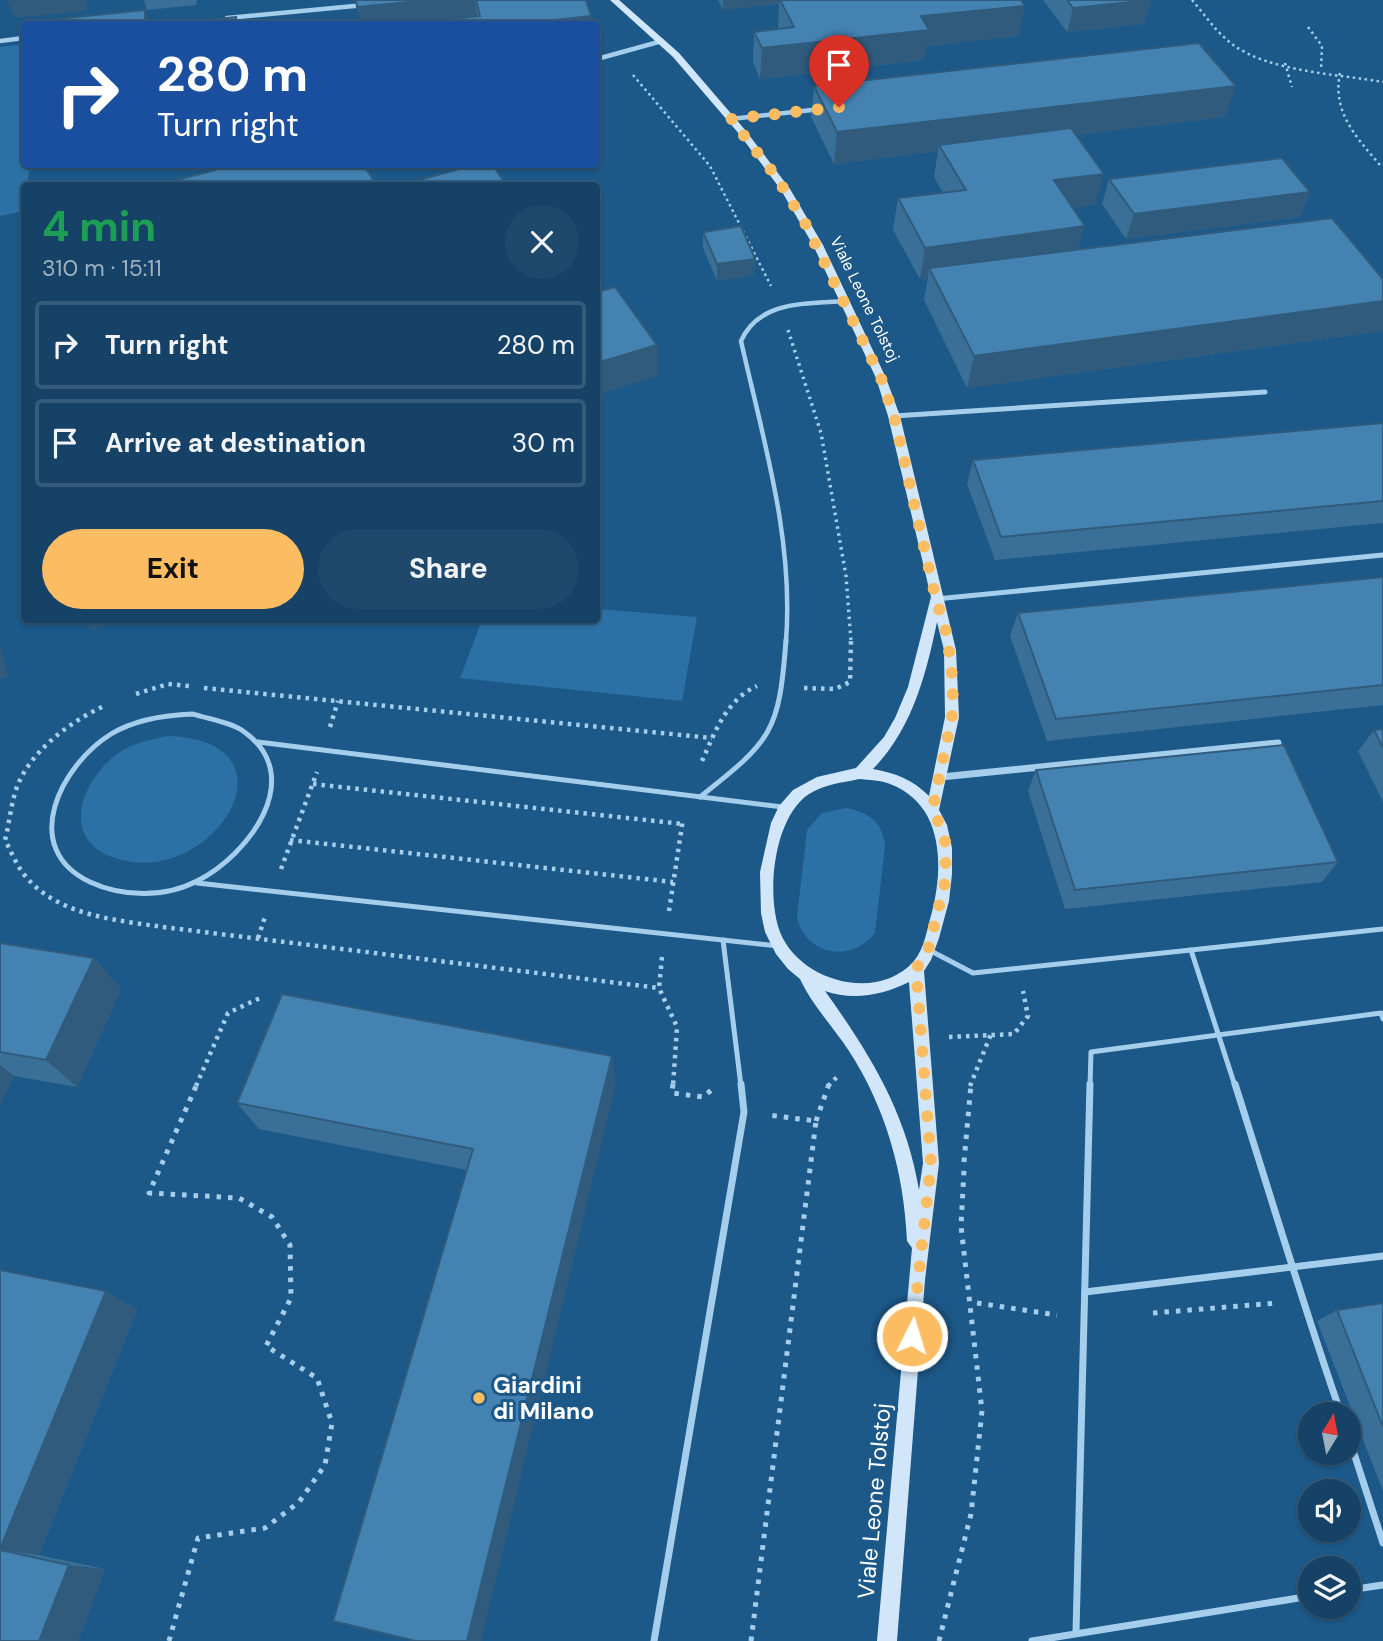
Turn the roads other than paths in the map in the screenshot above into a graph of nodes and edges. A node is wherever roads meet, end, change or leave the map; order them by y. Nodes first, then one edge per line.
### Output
1 (614, 0) edge
2 (370, 4) edge
3 (219, 19) edge
4 (205, 20) edge
5 (195, 21) edge
6 (21, 38) edge
7 (0, 41) edge
8 (662, 41) junction
9 (600, 58) edge
10 (825, 109) edge
11 (731, 119) junction
12 (845, 301) junction
13 (1265, 392) dead end
14 (894, 416) junction
15 (1383, 555) edge
16 (936, 599) junction
17 (258, 742) junction
18 (1278, 743) edge
19 (860, 773) junction
20 (941, 777) junction
21 (700, 797) junction
22 (786, 807) junction
23 (933, 807) junction
24 (195, 883) junction
25 (1383, 929) edge
26 (723, 940) junction
27 (778, 946) junction
28 (928, 950) junction
29 (1191, 950) junction
30 (916, 969) junction
31 (808, 979) junction
32 (1383, 1019) edge
33 (1220, 1036) junction
34 (1383, 1256) edge
35 (1294, 1267) junction
36 (916, 1280) junction
37 (1085, 1292) junction
38 (1337, 1402) edge
39 (1358, 1465) edge
40 (1383, 1543) edge
41 (1383, 1585) edge
42 (1361, 1588) edge
43 (1298, 1598) edge
44 (1076, 1632) junction
45 (654, 1641) edge
46 (887, 1641) edge
47 (1032, 1641) edge

1 - 8 street, Viale Leone Tolstoj
2 - 3 street
4 - 5 street
6 - 7 street
8 - 9 street
8 - 11 street, Viale Leone Tolstoj
10 - 11 street
11 - 12 street, Viale Leone Tolstoj
12 - 14 street, Viale Leone Tolstoj
12 - 21 lane
13 - 14 street
14 - 16 street, Viale Leone Tolstoj
15 - 16 street
16 - 19 street, Viale Leone Tolstoj
16 - 20 street, Viale Leone Tolstoj
17 - 21 lane
17 - 24 lane
17 - 24 lane
18 - 20 street
19 - 22 street
19 - 23 street
20 - 23 street, Viale Leone Tolstoj
21 - 22 lane
22 - 27 street, Viale Leone Tolstoj
23 - 28 street
24 - 26 lane
25 - 29 lane
26 - 27 lane
26 - 45 lane
27 - 31 street, Viale Leone Tolstoj
28 - 29 lane
28 - 30 street
29 - 33 lane
30 - 31 street
30 - 36 street, Viale Leone Tolstoj
31 - 36 street, Viale Leone Tolstoj
32 - 33 lane
33 - 35 lane
33 - 37 lane
34 - 35 lane
35 - 37 lane
35 - 38 lane
36 - 46 street, Viale Leone Tolstoj
37 - 44 lane
39 - 40 lane
41 - 42 lane
43 - 44 lane
44 - 47 lane

